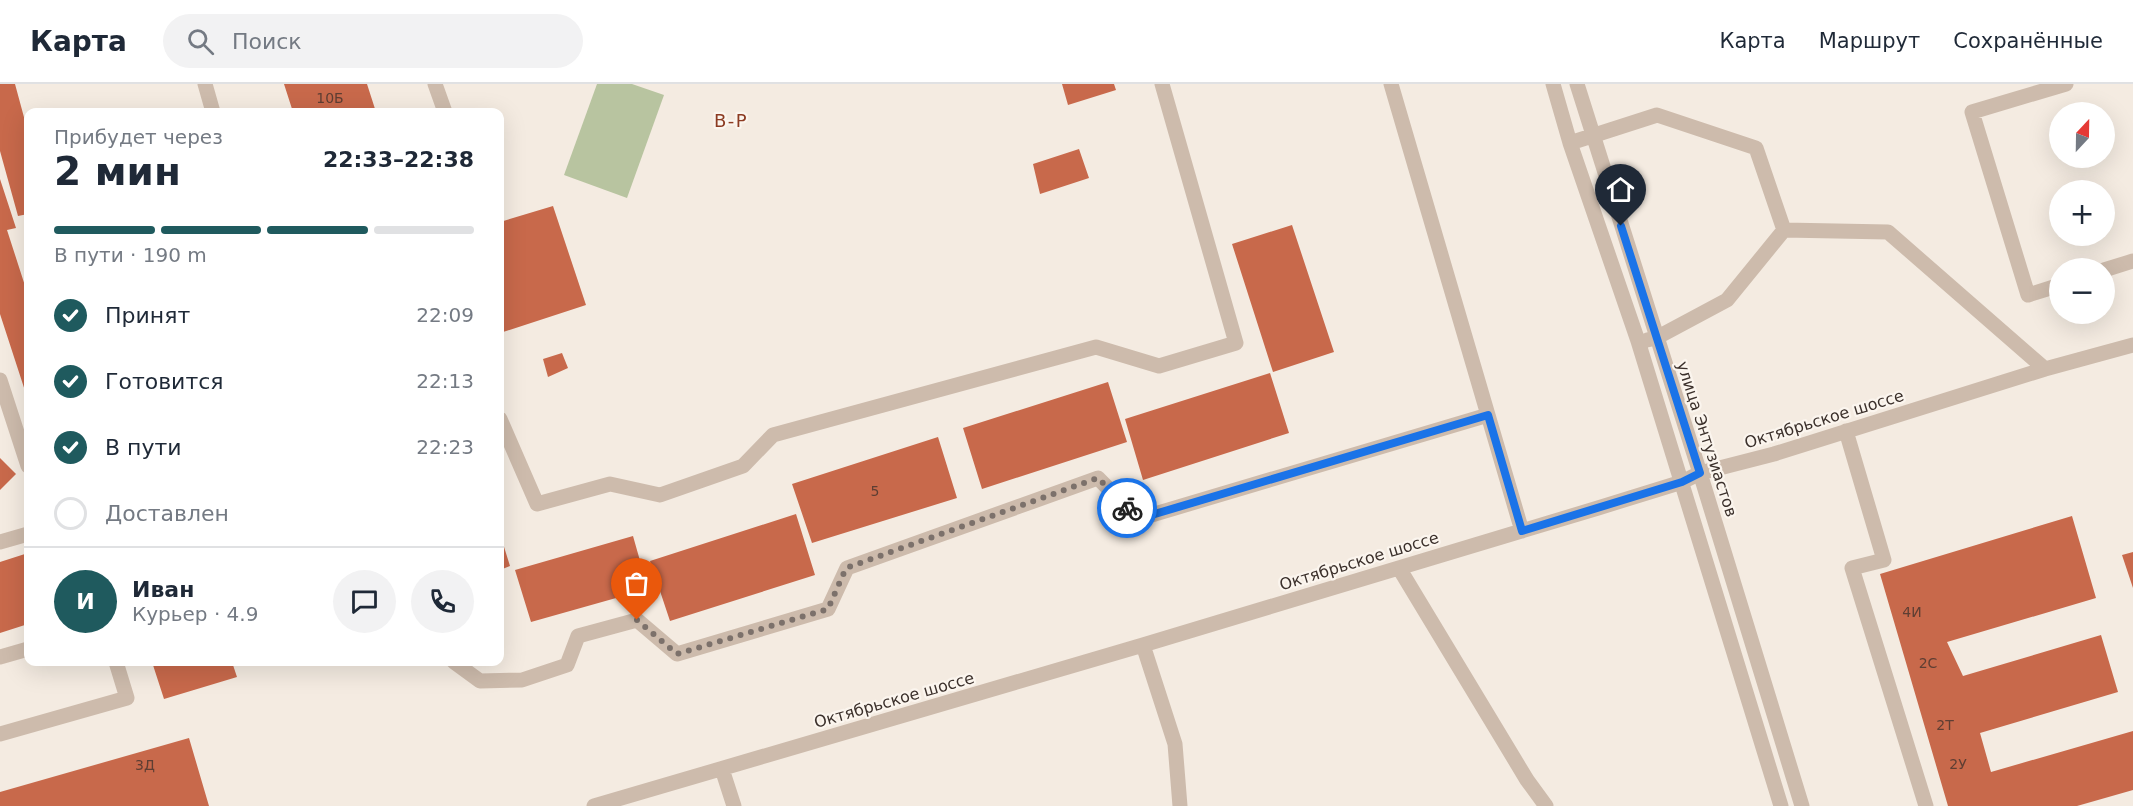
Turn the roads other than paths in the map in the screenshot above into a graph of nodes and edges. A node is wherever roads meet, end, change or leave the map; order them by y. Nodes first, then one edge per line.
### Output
1 (205, 84) edge
2 (435, 84) edge
3 (1162, 84) edge
4 (1392, 84) edge
5 (1553, 84) edge
6 (1577, 84) edge
7 (2067, 84) edge
8 (212, 108) edge
9 (444, 108) edge
10 (1593, 136) junction
11 (1570, 143) junction
12 (1784, 230) junction
13 (2133, 261) edge
14 (2115, 267) edge
15 (2049, 288) edge
16 (1656, 338) junction
17 (1638, 341) junction
18 (2133, 345) edge
19 (2045, 369) junction
20 (0, 380) edge
21 (1488, 415) junction
22 (504, 428) edge
23 (1846, 431) junction
24 (24, 454) edge
25 (1700, 473) junction
26 (1682, 482) junction
27 (1522, 531) junction
28 (24, 535) edge
29 (0, 542) edge
30 (1399, 568) junction
31 (1143, 645) junction
32 (24, 650) edge
33 (0, 657) edge
34 (117, 666) edge
35 (459, 666) edge
36 (0, 734) edge
37 (722, 769) junction
38 (594, 806) edge
39 (734, 806) edge
40 (1180, 806) edge
41 (1546, 806) edge
42 (1781, 806) edge
43 (1802, 806) edge
44 (1926, 806) edge

1 - 8 street
2 - 9 street
3 - 22 street
4 - 21 street
5 - 11 street
6 - 10 street, улица Энтузиастов
7 - 15 street
10 - 11 street
10 - 12 street
10 - 16 street, улица Энтузиастов
11 - 17 street
12 - 16 street
12 - 19 street
13 - 14 street
16 - 17 street
16 - 25 street, улица Энтузиастов
17 - 26 street
18 - 19 street, Октябрьское шоссе
19 - 23 street, Октябрьское шоссе
20 - 24 street
21 - 27 street
21 - 35 street
23 - 25 street, Октябрьское шоссе
23 - 44 street
25 - 26 street, Октябрьское шоссе
25 - 43 street, улица Энтузиастов
26 - 27 street, Октябрьское шоссе
26 - 42 street
27 - 30 street, Октябрьское шоссе
28 - 29 street
30 - 31 street, Октябрьское шоссе
30 - 41 street
31 - 37 street, Октябрьское шоссе
31 - 40 street
32 - 33 street
34 - 36 street
37 - 38 street, Октябрьское шоссе
37 - 39 street

